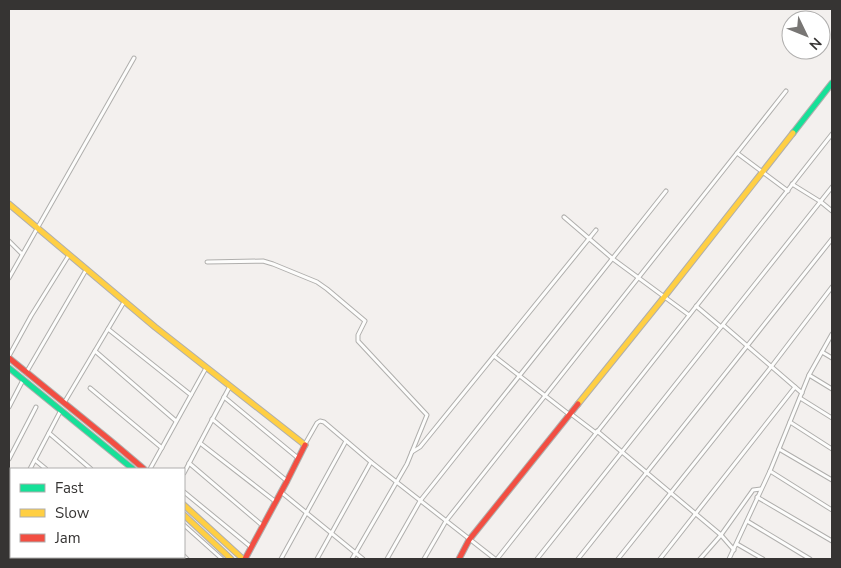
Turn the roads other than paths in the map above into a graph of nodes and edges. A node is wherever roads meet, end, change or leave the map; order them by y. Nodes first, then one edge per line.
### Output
1 (134, 58) dead end
2 (832, 83) edge
3 (786, 91) dead end
4 (832, 134) edge
5 (737, 153) junction
6 (762, 172) junction
7 (792, 184) junction
8 (832, 187) edge
9 (666, 190) dead end
10 (788, 191) junction
11 (821, 202) junction
12 (9, 204) edge
13 (832, 211) edge
14 (564, 217) dead end
15 (37, 228) junction
16 (596, 230) dead end
17 (832, 238) edge
18 (589, 239) junction
19 (9, 241) edge
20 (22, 254) junction
21 (69, 255) junction
22 (612, 259) junction
23 (207, 262) dead end
24 (86, 270) junction
25 (638, 277) junction
26 (9, 278) edge
27 (832, 287) edge
28 (665, 296) junction
29 (124, 302) junction
30 (696, 306) junction
31 (689, 315) junction
32 (722, 326) junction
33 (108, 329) junction
34 (832, 334) edge
35 (746, 346) junction
36 (95, 351) junction
37 (822, 352) junction
38 (494, 356) junction
39 (9, 357) edge
40 (832, 358) edge
41 (771, 367) junction
42 (9, 368) edge
43 (206, 368) junction
44 (26, 373) junction
45 (519, 375) junction
46 (809, 375) junction
47 (23, 380) junction
48 (230, 386) junction
49 (795, 387) junction
50 (90, 388) dead end
51 (832, 389) edge
52 (802, 393) junction
53 (191, 395) junction
54 (544, 396) junction
55 (224, 398) junction
56 (800, 398) junction
57 (64, 404) junction
58 (9, 407) edge
59 (36, 407) dead end
60 (61, 410) junction
61 (570, 414) junction
62 (832, 418) edge
63 (212, 419) junction
64 (176, 421) junction
65 (790, 422) junction
66 (597, 432) junction
67 (49, 433) junction
68 (346, 441) junction
69 (200, 443) junction
70 (305, 444) junction
71 (162, 448) junction
72 (779, 449) junction
73 (832, 449) edge
74 (622, 451) junction
75 (411, 452) junction
76 (9, 458) edge
77 (299, 458) junction
78 (35, 460) junction
79 (189, 462) junction
80 (371, 462) junction
81 (31, 468) edge
82 (45, 468) edge
83 (90, 468) edge
84 (132, 468) edge
85 (143, 468) edge
86 (151, 468) edge
87 (185, 471) edge
88 (770, 471) junction
89 (647, 472) junction
90 (832, 480) edge
91 (287, 481) junction
92 (396, 482) junction
93 (762, 489) junction
94 (281, 492) junction
95 (185, 493) edge
96 (671, 493) junction
97 (757, 497) junction
98 (420, 501) junction
99 (276, 502) junction
100 (185, 505) edge
101 (832, 510) edge
102 (306, 512) junction
103 (696, 514) junction
104 (185, 516) edge
105 (446, 521) junction
106 (747, 521) junction
107 (185, 526) edge
108 (263, 526) junction
109 (331, 533) junction
110 (720, 535) junction
111 (470, 540) junction
112 (832, 541) edge
113 (737, 544) junction
114 (251, 547) junction
115 (734, 550) junction
116 (355, 553) junction
117 (101, 558) edge
118 (106, 559) edge
119 (222, 559) edge
120 (231, 559) edge
121 (244, 559) edge
122 (281, 559) edge
123 (317, 559) edge
124 (352, 559) edge
125 (363, 559) edge
126 (387, 559) edge
127 (424, 559) edge
128 (459, 559) edge
129 (496, 559) edge
130 (537, 559) edge
131 (578, 559) edge
132 (618, 559) edge
133 (660, 559) edge
134 (700, 559) edge
135 (729, 559) edge
136 (763, 559) edge
137 (810, 559) edge

1 - 15 street
2 - 6 street
3 - 5 street
4 - 7 street
5 - 6 street
5 - 25 street
6 - 10 street
6 - 28 street
7 - 10 street
7 - 11 street
8 - 11 street
9 - 22 street
10 - 30 street
11 - 13 street
11 - 32 street
12 - 15 street
14 - 18 street
15 - 20 street
15 - 21 street
16 - 18 street
17 - 35 street
18 - 22 street
18 - 38 street
19 - 20 street
20 - 26 street
21 - 24 street
21 - 39 street
22 - 25 street
22 - 45 street
23 - 75 street
24 - 29 street
24 - 44 street
25 - 28 street
25 - 54 street
27 - 41 street
28 - 31 street
28 - 61 street
29 - 33 street
29 - 43 street
30 - 31 street
30 - 32 street
31 - 66 street
32 - 35 street
32 - 74 street
33 - 36 street
33 - 53 street
34 - 37 street
35 - 41 street
35 - 89 street
36 - 57 street
36 - 64 street
37 - 40 street
37 - 46 street
38 - 45 street
38 - 75 street
39 - 44 street
41 - 49 street
41 - 96 street
42 - 47 street
43 - 48 street
43 - 53 street
44 - 57 street
45 - 54 street
45 - 98 street
46 - 51 street
46 - 52 street
47 - 58 street
47 - 60 street
48 - 55 street
48 - 70 street
49 - 52 street
49 - 103 street
50 - 71 street
52 - 56 street
53 - 64 street
54 - 61 street
54 - 105 street
55 - 63 street
55 - 77 street
56 - 62 street
56 - 65 street
57 - 85 street
59 - 76 street
60 - 67 street
60 - 84 street
61 - 66 street
61 - 111 street
63 - 69 street
63 - 91 street
64 - 71 street
65 - 72 street
65 - 73 street
66 - 74 street
66 - 129 street
67 - 78 street
67 - 83 street
68 - 70 street
68 - 80 street
68 - 102 street
69 - 79 street
69 - 99 street
70 - 77 street
71 - 86 street
72 - 88 street
72 - 90 street
74 - 89 street
74 - 130 street
75 - 92 street
77 - 91 street
78 - 81 street
78 - 82 street
79 - 87 street
79 - 108 street
80 - 92 street
80 - 109 street
88 - 93 street
88 - 101 street
89 - 96 street
89 - 131 street
91 - 94 street
92 - 98 street
92 - 116 street
93 - 97 street
93 - 110 street
94 - 99 street
94 - 102 street
95 - 114 street
96 - 103 street
96 - 132 street
97 - 106 street
97 - 112 street
98 - 105 street
98 - 126 street
99 - 108 street
100 - 121 street
102 - 109 street
102 - 122 street
103 - 110 street
103 - 133 street
104 - 120 street
105 - 111 street
105 - 127 street
106 - 113 street
106 - 137 street
107 - 119 street
108 - 114 street
109 - 116 street
109 - 123 street
110 - 115 street
110 - 134 street
111 - 128 street
111 - 129 street
113 - 115 street
113 - 136 street
114 - 121 street
115 - 135 street
116 - 124 street
116 - 125 street
117 - 118 street

